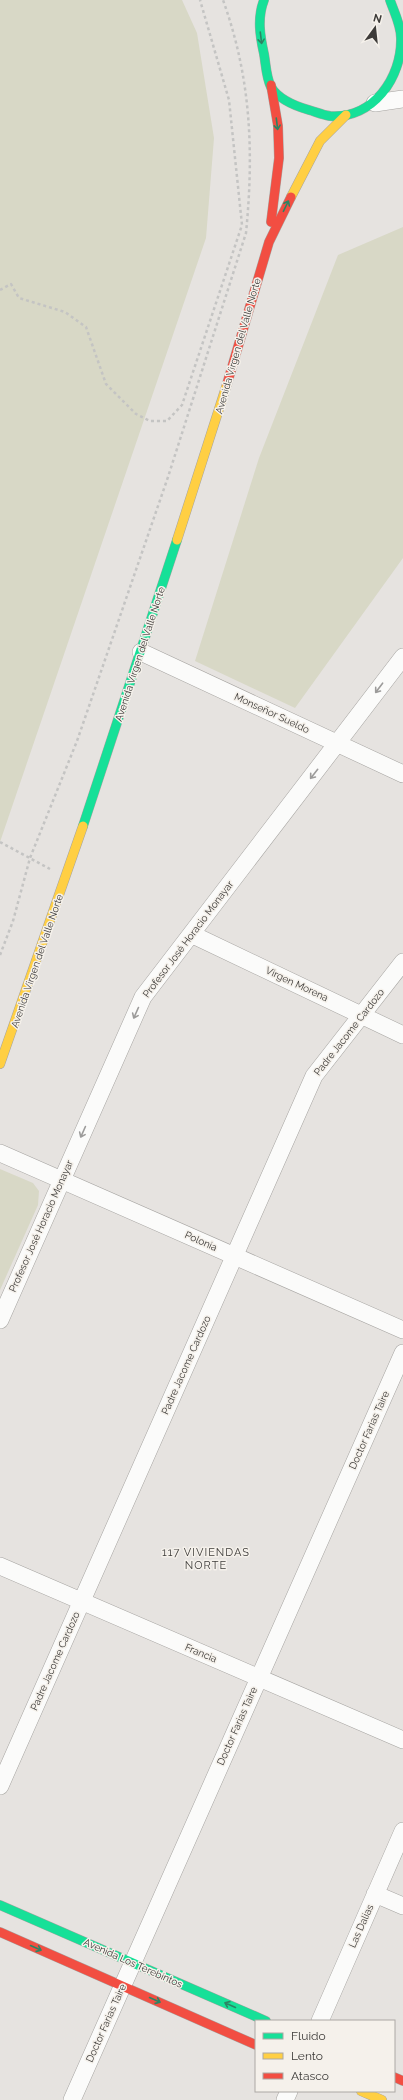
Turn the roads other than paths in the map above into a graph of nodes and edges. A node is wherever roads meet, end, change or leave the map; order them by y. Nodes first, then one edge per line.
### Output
1 (264, 0) edge
2 (390, 0) edge
3 (254, 7) dead end
4 (259, 22) junction
5 (402, 39) edge
6 (271, 86) junction
7 (403, 99) edge
8 (375, 103) junction
9 (346, 115) junction
10 (269, 242) junction
11 (141, 652) junction
12 (403, 657) edge
13 (337, 743) junction
14 (403, 774) edge
15 (191, 934) junction
16 (403, 962) edge
17 (362, 1015) junction
18 (403, 1035) edge
19 (0, 1064) edge
20 (0, 1153) edge
21 (62, 1180) junction
22 (235, 1256) junction
23 (0, 1320) edge
24 (403, 1330) edge
25 (403, 1353) edge
26 (0, 1566) edge
27 (82, 1601) junction
28 (259, 1678) junction
29 (403, 1740) edge
30 (0, 1786) edge
31 (403, 1831) edge
32 (375, 1894) junction
33 (0, 1905) edge
34 (403, 1906) edge
35 (0, 1932) edge
36 (132, 1962) junction
37 (122, 1986) junction
38 (264, 2020) edge
39 (320, 2020) edge
40 (255, 2045) edge
41 (363, 2092) edge
42 (72, 2100) edge
43 (382, 2100) edge

1 - 4 main road
2 - 5 main road
3 - 4 main road
4 -> 6 main road, Avenida Virgen del Valle Norte
5 - 8 main road
6 - 9 main road
6 -> 10 main road, Avenida Virgen del Valle Norte
7 - 8 street
8 - 9 main road
10 -> 9 main road, Avenida Virgen del Valle Norte
10 - 11 main road, Avenida Virgen del Valle Norte
11 - 13 street, Monseñor Sueldo
11 - 19 main road, Avenida Virgen del Valle Norte
12 -> 13 street, Profesor José Horacio Monayar
13 - 14 street, Monseñor Sueldo
13 -> 15 street, Profesor José Horacio Monayar
15 - 17 street, Virgen Morena
15 -> 21 street, Profesor José Horacio Monayar
16 - 17 street, Padre Jacome Cardozo
17 - 18 street, Virgen Morena
17 - 22 street, Padre Jacome Cardozo
20 - 21 street, Polonia
21 - 22 street, Polonia
21 - 23 street, Profesor José Horacio Monayar
22 - 24 street, Polonia
22 - 27 street, Padre Jacome Cardozo
25 - 28 street, Doctor Farias Taire
26 - 27 street, Francia
27 - 28 street, Francia
27 - 30 street, Padre Jacome Cardozo
28 - 29 street, Francia
28 - 36 street, Doctor Farias Taire
31 - 32 street, Las Dalias
32 - 34 street
32 - 39 street, Las Dalias
33 - 36 main road, Avenida Los Terebintos
35 -> 37 main road
36 - 37 street, Doctor Farias Taire
38 -> 36 main road, Avenida Los Terebintos
37 -> 40 main road
37 - 42 street, Doctor Farias Taire
41 - 43 main road

